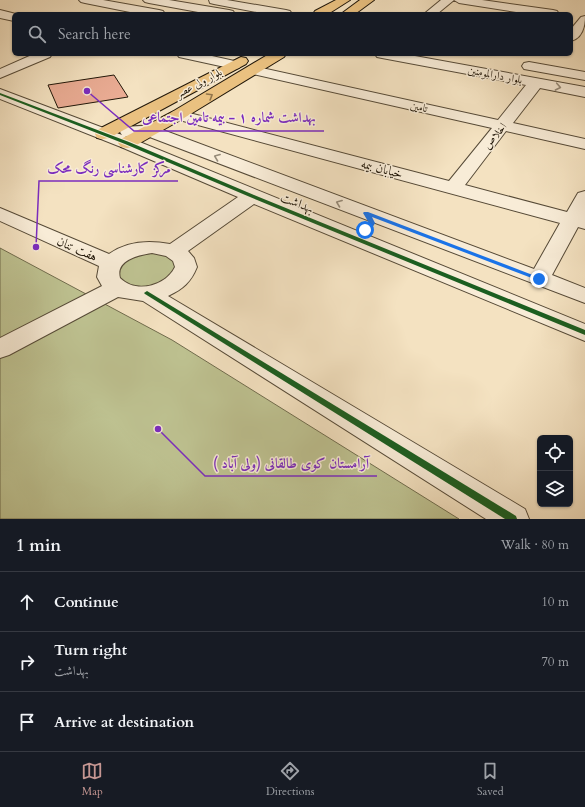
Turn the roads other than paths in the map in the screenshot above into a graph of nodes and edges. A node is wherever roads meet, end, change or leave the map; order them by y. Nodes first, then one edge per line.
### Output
1 (85, 0) edge
2 (149, 0) edge
3 (208, 0) edge
4 (344, 0) edge
5 (368, 0) edge
6 (448, 0) edge
7 (459, 0) edge
8 (136, 12) edge
9 (218, 12) edge
10 (275, 12) edge
11 (323, 12) edge
12 (350, 12) edge
13 (433, 12) edge
14 (540, 12) edge
15 (0, 14) edge
16 (12, 17) edge
17 (573, 17) edge
18 (585, 19) edge
19 (573, 34) edge
20 (573, 37) edge
21 (585, 39) edge
22 (40, 56) edge
23 (193, 56) edge
24 (250, 56) edge
25 (276, 56) edge
26 (393, 56) edge
27 (518, 59) edge
28 (234, 65) junction
29 (585, 65) edge
30 (253, 70) junction
31 (0, 74) edge
32 (585, 76) edge
33 (536, 83) junction
34 (585, 92) edge
35 (0, 94) edge
36 (178, 115) junction
37 (502, 126) junction
38 (149, 131) junction
39 (103, 134) junction
40 (127, 143) junction
41 (585, 144) edge
42 (453, 188) junction
43 (252, 196) junction
44 (585, 197) edge
45 (366, 213) junction
46 (0, 214) edge
47 (579, 222) edge
48 (335, 231) junction
49 (174, 251) junction
50 (111, 263) junction
51 (539, 279) junction
52 (117, 288) junction
53 (147, 293) junction
54 (585, 296) edge
55 (585, 333) edge
56 (0, 349) edge
57 (513, 519) edge

1 - 8 street
2 - 9 street
3 - 10 street
4 - 11 main road
5 - 12 main road
6 - 13 street
7 - 14 street
15 - 16 street
17 - 18 street
18 - 19 street
20 - 21 street
22 - 31 street
23 - 28 street
24 - 28 main road, بلوار ولی عصر
25 - 30 main road, بلوار ولی عصر
26 - 33 street, بلوار دارالمومنین
27 - 29 street
27 - 32 street
28 - 39 main road, بلوار ولی عصر
36 -> 30 main road, بلوار ولی عصر
30 - 37 street, تامین
33 -> 34 street, بلوار دارالمومنین
33 - 37 street, اخلاص
35 - 39 street, بهداشت
36 - 38 main road, بلوار ولی عصر
36 - 42 street, خیابان بیمه
37 - 41 street, تامین
37 - 42 street, اخلاص
38 - 39 street, بهداشت
38 - 40 main road, بلوار ولی عصر
45 -> 38 street, بهداشت
39 - 40 street, بهداشت
40 - 43 street, بهداشت
42 - 47 street, خیابان بیمه
43 - 48 street, بهداشت
43 - 49 street
44 - 47 street
45 - 48 street
45 - 51 street, بهداشت
46 - 50 street, هفت تنان
47 - 51 street
48 - 55 street, بهداشت
49 - 50 street
49 - 53 street
50 - 52 street
51 - 54 street, بهداشت
52 - 53 street
52 - 56 street
53 - 57 street

